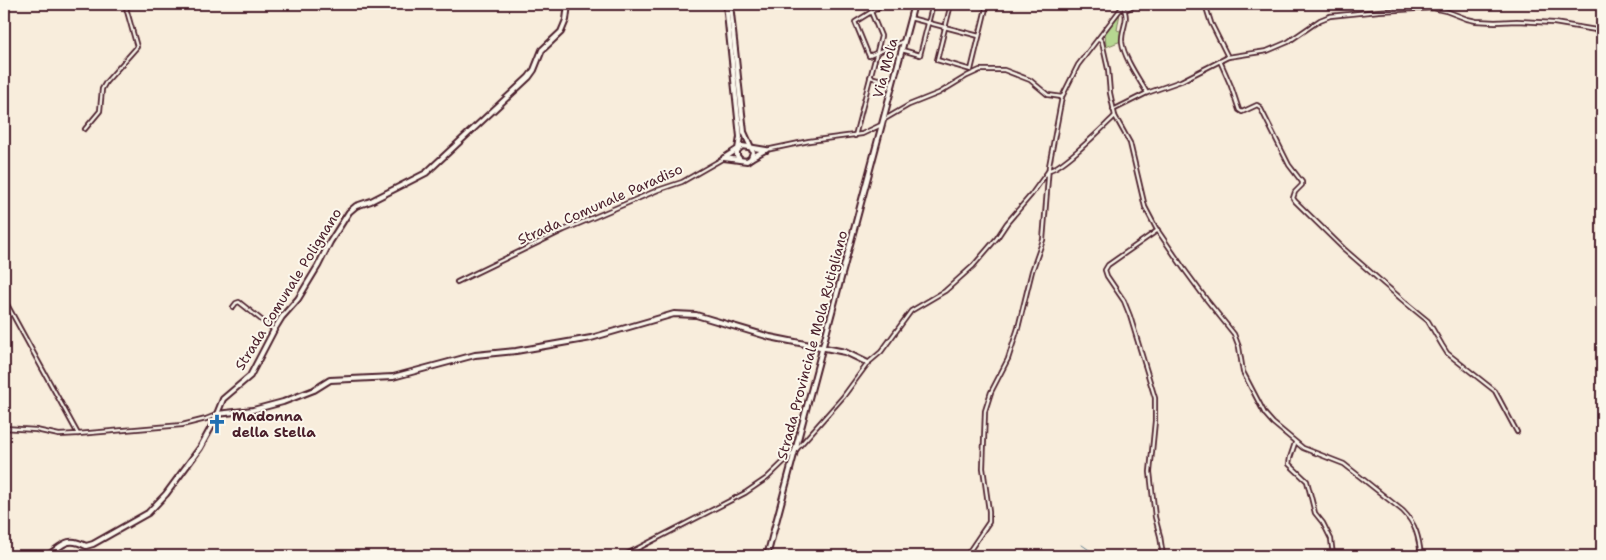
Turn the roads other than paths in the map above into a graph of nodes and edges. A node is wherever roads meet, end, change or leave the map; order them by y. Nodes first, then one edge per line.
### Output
1 (125, 4) edge
2 (290, 4) edge
3 (325, 4) edge
4 (568, 4) edge
5 (728, 4) edge
6 (884, 4) edge
7 (914, 4) edge
8 (933, 4) edge
9 (952, 4) edge
10 (987, 4) edge
11 (1138, 4) edge
12 (1205, 4) edge
13 (1123, 5) edge
14 (1125, 10) junction
15 (871, 12) junction
16 (910, 18) junction
17 (928, 23) junction
18 (946, 28) junction
19 (1602, 30) edge
20 (979, 36) junction
21 (1099, 38) junction
22 (904, 40) junction
23 (902, 50) junction
24 (877, 52) junction
25 (1228, 57) junction
26 (1220, 61) junction
27 (870, 77) junction
28 (893, 83) junction
29 (1147, 93) junction
30 (1062, 97) junction
31 (1113, 110) junction
32 (1115, 116) junction
33 (883, 120) junction
34 (882, 125) junction
35 (85, 129) dead end
36 (855, 136) junction
37 (878, 139) joint
38 (750, 148) junction
39 (738, 149) junction
40 (766, 150) junction
41 (724, 158) junction
42 (752, 158) junction
43 (740, 160) junction
44 (1049, 170) junction
45 (1158, 230) junction
46 (456, 282) dead end
47 (4, 299) edge
48 (233, 307) dead end
49 (274, 330) junction
50 (823, 348) junction
51 (868, 363) junction
52 (217, 414) junction
53 (4, 428) edge
54 (1517, 432) dead end
55 (78, 434) junction
56 (1295, 443) junction
57 (796, 450) junction
58 (47, 556) edge
59 (623, 556) edge
60 (768, 556) edge
61 (966, 556) edge
62 (1163, 556) edge
63 (1333, 556) edge
64 (1420, 556) edge

1 - 35 street
2 - 3 street
4 - 49 street, Strada Comunale Polignano
5 - 38 street
5 - 39 street
6 - 15 street
7 - 16 street, Via Mola
8 - 17 street
9 - 18 street
10 - 20 street
11 - 14 street
12 - 25 street
13 - 14 street
13 - 21 street
14 - 29 street
15 - 24 street
15 - 24 street
16 - 17 street
16 - 22 street, Via Mola
17 - 18 street
17 - 23 street
18 - 20 street
18 - 20 street
19 - 25 street
21 - 30 street
21 - 31 street
22 - 23 street, Via Mola
22 - 24 street
23 - 28 street, Via Mola
24 - 27 street
25 - 26 street
26 - 29 street
26 - 54 street
27 - 28 street
27 - 36 street
28 - 33 street, Via Mola
29 - 31 street
30 - 33 street
30 - 44 street
31 - 32 street
32 - 44 street
32 - 45 street
33 - 34 street, Via Mola
34 - 36 street
34 - 37 street, Via Mola
36 - 40 street
37 - 50 street, Strada Provinciale Mola Rutigliano
38 - 39 street
38 - 40 street
38 - 42 street
39 - 41 street, Strada Comunale Paradiso
39 - 43 street
40 - 42 street
41 - 43 street
41 - 46 street, Strada Comunale Paradiso
42 - 43 street
44 - 51 street
44 - 61 street
45 - 56 street
45 - 62 street
47 - 55 street
48 - 49 street
49 - 52 street, Strada Comunale Polignano
50 - 51 street
50 - 52 street
50 - 57 street, Strada Provinciale Mola Rutigliano
51 - 57 street
52 - 55 street
52 - 58 street, Strada Comunale Polignano
53 - 55 street
56 - 63 street
56 - 64 street
57 - 59 street
57 - 60 street, Strada Provinciale Mola Rutigliano

